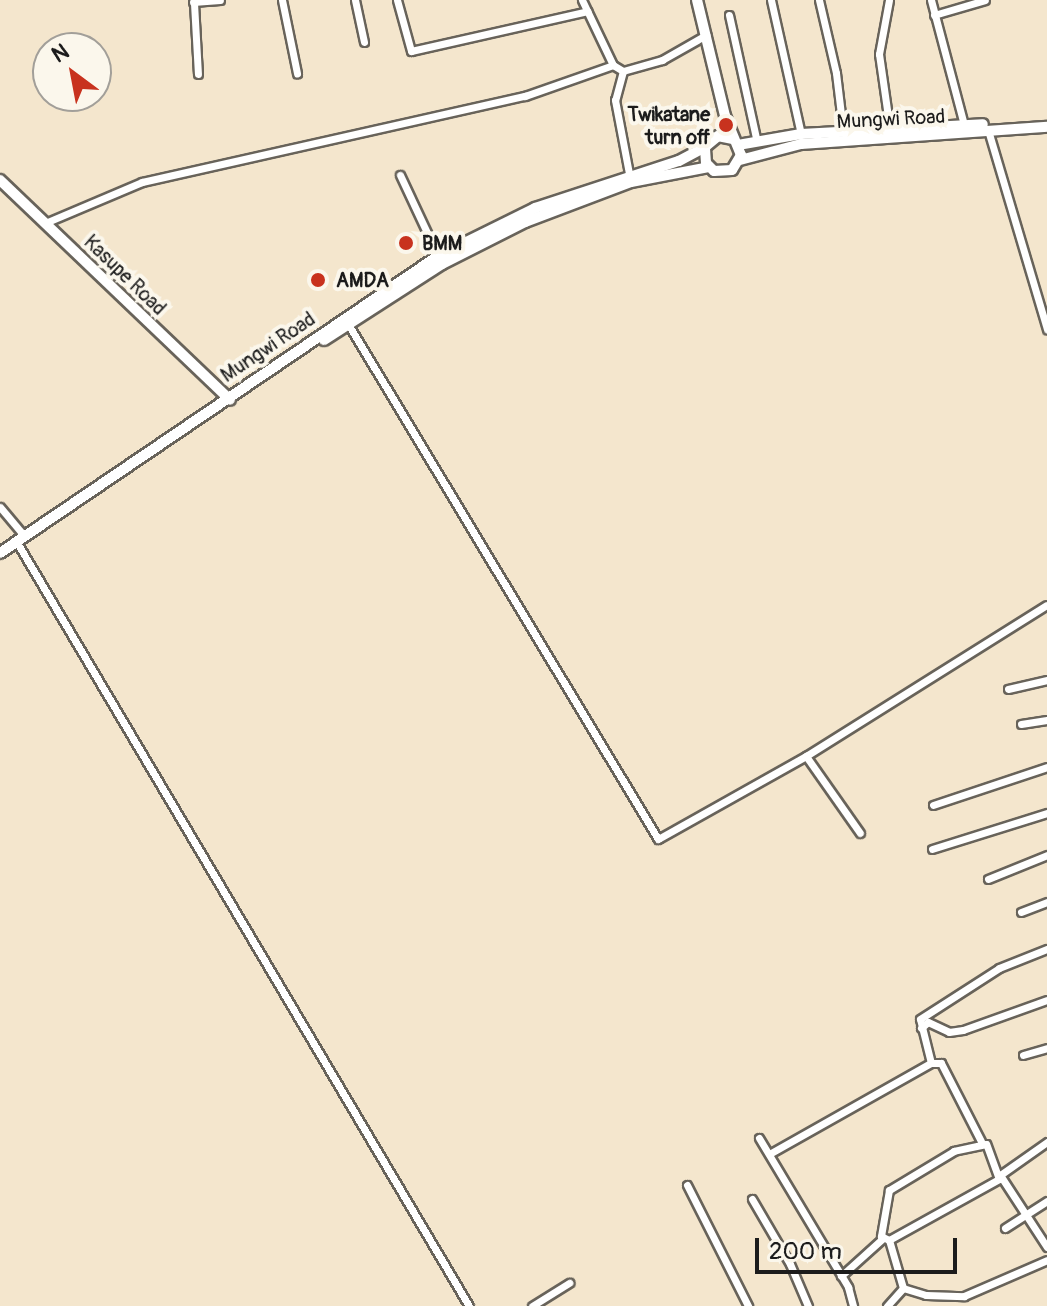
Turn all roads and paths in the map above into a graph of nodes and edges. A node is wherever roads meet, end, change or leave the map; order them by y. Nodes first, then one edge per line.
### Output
1 (220, 0) edge
2 (282, 0) edge
3 (355, 0) edge
4 (397, 0) edge
5 (582, 0) edge
6 (697, 0) edge
7 (771, 0) edge
8 (819, 0) edge
9 (889, 0) edge
10 (931, 0) edge
11 (985, 0) edge
12 (193, 2) edge
13 (588, 11) junction
14 (729, 15) dead end
15 (934, 15) junction
16 (706, 35) junction
17 (364, 42) dead end
18 (613, 65) junction
19 (623, 71) junction
20 (297, 73) dead end
21 (198, 74) dead end
22 (725, 116) junction
23 (1047, 120) edge
24 (964, 125) junction
25 (987, 127) junction
26 (1047, 127) edge
27 (890, 130) junction
28 (843, 131) junction
29 (801, 134) junction
30 (718, 136) junction
31 (735, 142) junction
32 (757, 142) junction
33 (705, 147) junction
34 (740, 160) junction
35 (709, 167) junction
36 (400, 175) dead end
37 (630, 179) junction
38 (0, 180) edge
39 (45, 223) junction
40 (438, 256) junction
41 (348, 324) junction
42 (1047, 329) edge
43 (228, 398) junction
44 (0, 507) edge
45 (22, 541) junction
46 (0, 553) edge
47 (0, 560) edge
48 (1047, 605) edge
49 (1047, 680) edge
50 (1008, 689) dead end
51 (1047, 720) edge
52 (1021, 724) dead end
53 (806, 756) junction
54 (1047, 767) edge
55 (933, 805) dead end
56 (1047, 813) edge
57 (860, 833) dead end
58 (932, 849) dead end
59 (1047, 855) edge
60 (988, 879) dead end
61 (1047, 902) edge
62 (1021, 912) dead end
63 (1047, 949) edge
64 (1047, 1000) edge
65 (921, 1028) junction
66 (1047, 1048) edge
67 (1023, 1055) dead end
68 (931, 1063) junction
69 (759, 1138) dead end
70 (981, 1141) junction
71 (1047, 1142) edge
72 (771, 1153) junction
73 (1000, 1175) junction
74 (687, 1185) dead end
75 (752, 1199) dead end
76 (1047, 1201) edge
77 (1027, 1212) junction
78 (1005, 1228) dead end
79 (886, 1239) junction
80 (1047, 1247) edge
81 (1047, 1260) edge
82 (841, 1276) junction
83 (569, 1283) dead end
84 (903, 1288) junction
85 (953, 1302) edge
86 (469, 1306) edge
87 (532, 1306) edge
88 (748, 1306) edge
89 (808, 1306) edge
90 (853, 1306) edge
91 (888, 1306) edge

1 - 12 street
2 - 20 street
3 - 17 street
4 - 13 street
5 - 13 street
6 - 16 main road
7 - 29 street
8 - 28 street
9 - 27 street
10 - 15 street
11 - 15 street
12 - 21 street
13 - 18 street
14 - 32 street
15 - 24 street
16 - 19 street
16 - 22 main road
18 - 19 street
18 - 39 street
19 - 37 street
22 - 30 main road
22 - 31 main road
23 - 25 main road, Mungwi Road
24 - 25 main road, Mungwi Road
24 - 27 main road, Mungwi Road
25 - 26 main road, Mungwi Road
25 - 34 main road, Mungwi Road
25 - 42 street
27 - 28 main road, Mungwi Road
28 - 29 main road, Mungwi Road
29 - 32 main road, Mungwi Road
30 - 31 main road
30 - 33 main road
31 - 32 main road, Mungwi Road
31 - 34 main road
33 - 35 main road
33 - 37 main road, Mungwi Road
34 - 35 main road
35 - 37 main road, Mungwi Road
36 - 40 street
37 - 40 main road, Mungwi Road
37 - 41 main road, Mungwi Road
38 - 39 main road, Kasupe Road
39 - 43 main road, Kasupe Road
40 - 43 main road, Mungwi Road
41 - 43 main road, Mungwi Road
41 - 53 street
43 - 45 main road, Mungwi Road
44 - 45 street
45 - 46 main road, Mungwi Road
45 - 47 main road, Mungwi Road
45 - 86 street
48 - 53 street
49 - 50 street
51 - 52 street
53 - 57 street
54 - 55 street
56 - 58 street
59 - 60 street
61 - 62 street
63 - 65 street
64 - 65 street
65 - 68 street
66 - 67 street
68 - 70 street
68 - 72 street
69 - 72 street
70 - 73 street
70 - 79 street
71 - 73 street
72 - 82 street
73 - 77 street
73 - 79 street
74 - 88 street
75 - 89 street
76 - 77 street
77 - 78 street
77 - 80 street
79 - 82 street
79 - 84 street
81 - 85 street
82 - 90 street
83 - 87 street
84 - 85 street
84 - 91 street

